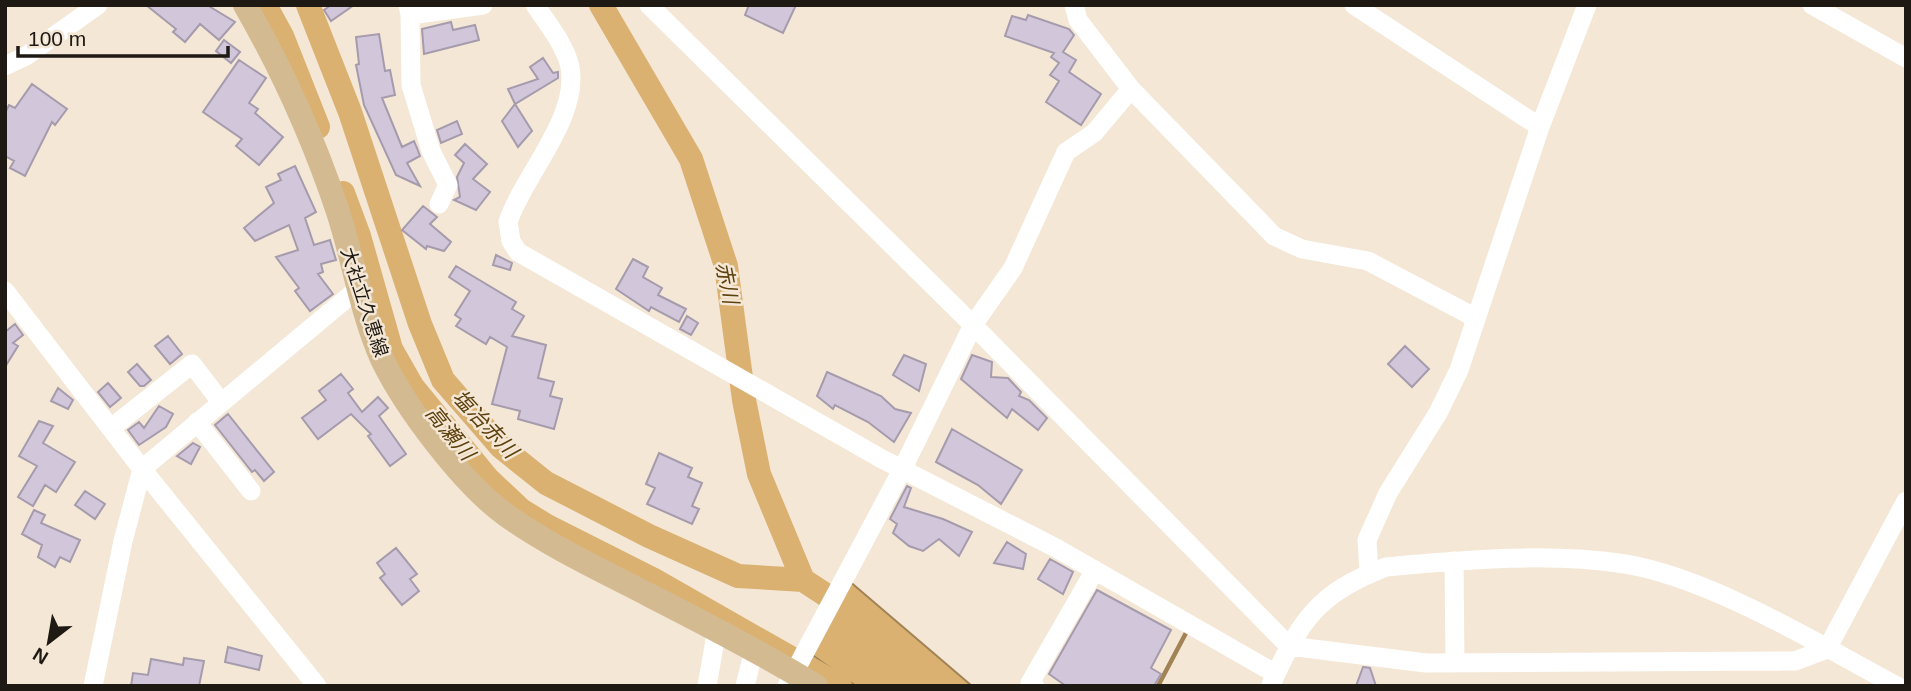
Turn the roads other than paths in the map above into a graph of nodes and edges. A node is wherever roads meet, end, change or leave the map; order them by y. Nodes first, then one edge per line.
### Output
1 (245, 5) edge
2 (483, 5) edge
3 (535, 5) edge
4 (649, 5) edge
5 (1074, 5) edge
6 (1354, 5) edge
7 (1587, 5) edge
8 (1812, 5) edge
9 (87, 8) edge
10 (409, 10) edge
11 (1906, 58) edge
12 (5, 66) edge
13 (1131, 89) junction
14 (1540, 127) junction
15 (439, 204) dead end
16 (359, 288) junction
17 (5, 291) edge
18 (1476, 318) junction
19 (973, 325) junction
20 (221, 402) junction
21 (120, 421) dead end
22 (197, 422) junction
23 (142, 468) junction
24 (902, 470) junction
25 (251, 491) dead end
26 (1906, 501) edge
27 (1454, 561) junction
28 (1095, 570) junction
29 (1369, 573) junction
30 (717, 629) junction
31 (1289, 646) junction
32 (1827, 649) junction
33 (754, 650) junction
34 (1455, 663) junction
35 (789, 679) edge
36 (1274, 680) edge
37 (96, 685) edge
38 (317, 686) edge
39 (707, 686) edge
40 (745, 686) edge
41 (816, 686) edge
42 (1035, 686) edge
43 (1897, 686) edge

1 - 16 main road, 大社立久恵線
2 - 10 street
3 - 24 street
4 - 19 street
5 - 13 street
6 - 14 street
7 - 14 street
8 - 11 street
9 - 12 street
10 - 15 street
13 - 18 street
13 - 19 street
14 - 18 street
16 - 20 street
16 - 30 main road, 大社立久恵線
17 - 23 street
18 - 29 street
19 - 24 street
19 - 31 street
20 - 21 street
20 - 22 street
22 - 23 street
22 - 25 street
23 - 37 street
23 - 38 street
24 - 28 street
24 - 35 street
26 - 32 street
27 - 29 street
27 - 32 street
27 - 34 street
28 - 36 street
28 - 42 street
29 - 31 street
30 - 33 main road, 大社立久恵線
30 - 39 street
31 - 34 street
31 - 36 street
32 - 34 street
32 - 43 street
33 - 35 main road, 大社立久恵線
33 - 40 street
35 - 41 main road, 大社立久恵線

